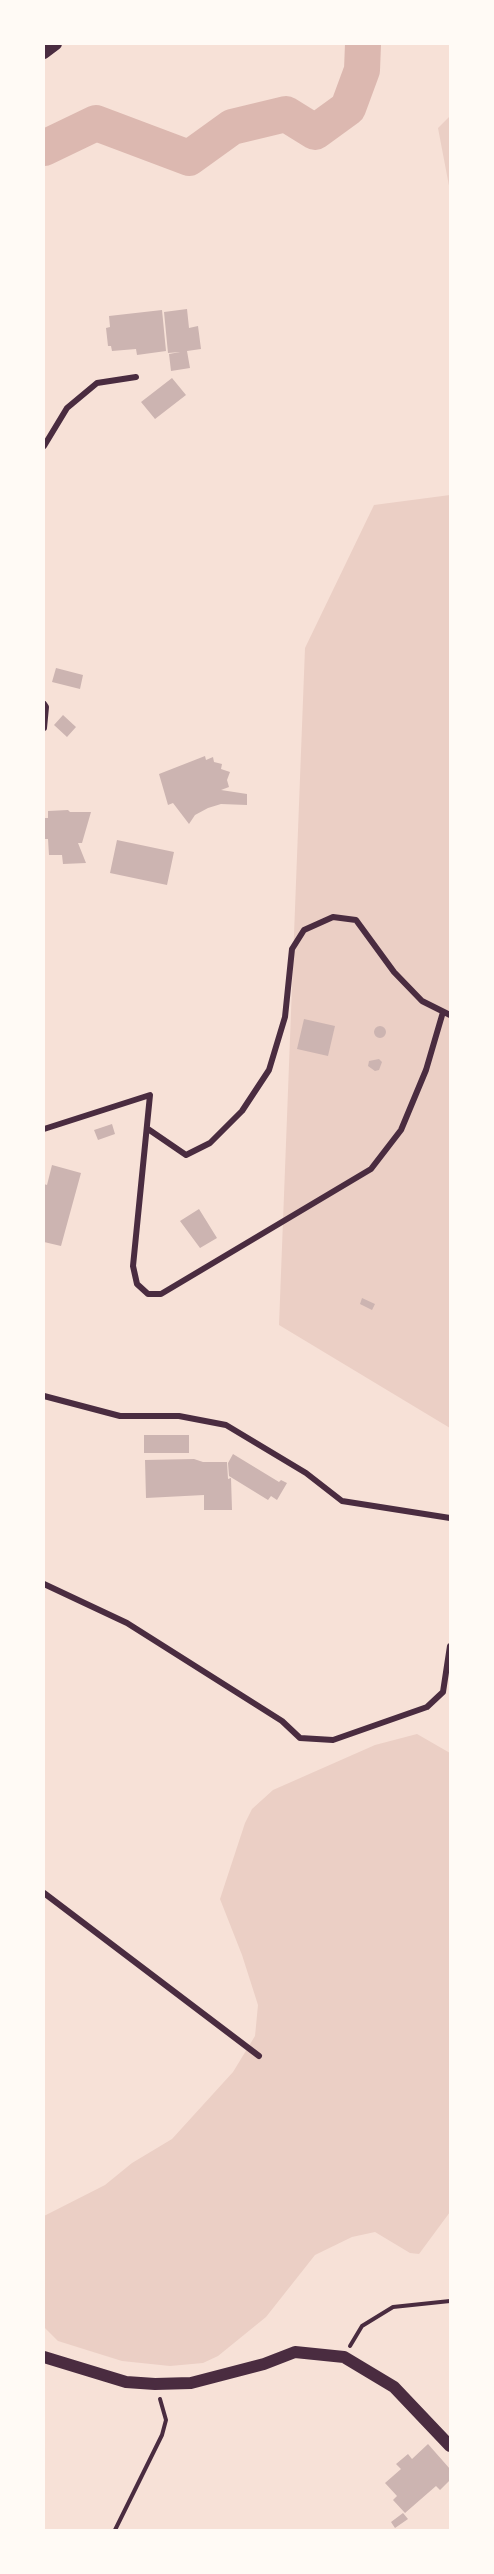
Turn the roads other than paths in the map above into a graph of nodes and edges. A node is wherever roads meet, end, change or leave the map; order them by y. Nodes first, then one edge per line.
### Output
1 (56, 44) edge
2 (44, 53) edge
3 (136, 377) dead end
4 (44, 446) edge
5 (44, 704) edge
6 (44, 728) edge
7 (443, 1012) junction
8 (450, 1015) edge
9 (44, 1129) edge
10 (148, 1129) junction
11 (44, 1396) edge
12 (450, 1518) edge
13 (44, 1584) edge
14 (450, 1646) edge
15 (44, 1893) edge
16 (259, 2056) dead end
17 (44, 2357) edge
18 (450, 2446) edge

1 - 2 main road
3 - 4 street
5 - 6 street
7 - 8 street
7 - 10 street
7 - 10 street
9 - 10 street
11 - 12 street
13 - 14 street
15 - 16 street
17 - 18 main road

